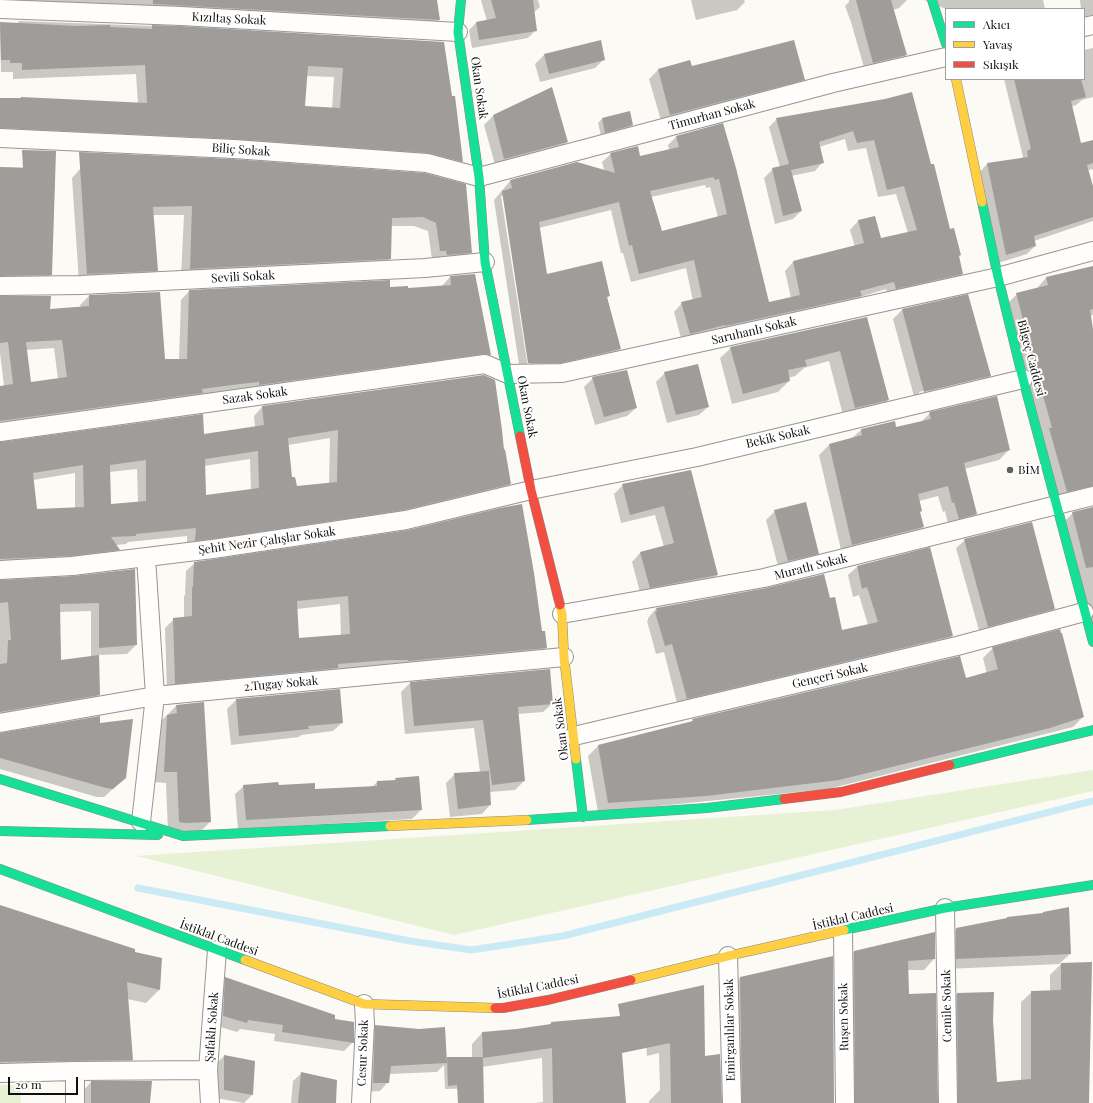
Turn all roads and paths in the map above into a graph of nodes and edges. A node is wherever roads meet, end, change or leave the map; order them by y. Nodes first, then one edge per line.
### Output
1 (461, 0) edge
2 (932, 0) edge
3 (0, 9) edge
4 (458, 32) junction
5 (945, 41) edge
6 (945, 57) edge
7 (956, 80) edge
8 (0, 138) edge
9 (479, 177) junction
10 (1093, 251) edge
11 (485, 262) junction
12 (998, 277) junction
13 (0, 286) edge
14 (508, 374) junction
15 (1023, 379) junction
16 (0, 432) edge
17 (531, 490) junction
18 (1093, 496) edge
19 (1058, 506) junction
20 (146, 557) junction
21 (0, 570) edge
22 (1084, 612) junction
23 (562, 614) junction
24 (1093, 642) edge
25 (564, 657) junction
26 (155, 696) junction
27 (0, 723) edge
28 (1093, 730) edge
29 (574, 736) junction
30 (0, 779) edge
31 (583, 817) junction
32 (141, 822) junction
33 (0, 832) edge
34 (183, 836) junction
35 (0, 869) edge
36 (1093, 885) edge
37 (945, 908) junction
38 (843, 932) junction
39 (217, 950) junction
40 (728, 956) junction
41 (364, 1004) junction
42 (208, 1070) junction
43 (75, 1071) junction
44 (0, 1073) edge
45 (75, 1103) edge
46 (210, 1103) edge
47 (361, 1103) edge
48 (732, 1103) edge
49 (845, 1103) edge
50 (948, 1103) edge

1 - 4 street, Okan Sokak
2 - 5 street
3 - 4 street, Kızıltaş Sokak
4 - 9 street, Okan Sokak
6 - 9 street, Timurhan Sokak
7 - 12 street, Bilgeç Caddesi
8 - 9 street, Biliç Sokak
9 - 11 street, Okan Sokak
10 - 12 street, Saruhanlı Sokak
11 - 13 street, Sevili Sokak
11 - 14 street, Okan Sokak
12 - 14 street, Saruhanlı Sokak
12 - 15 street, Bilgeç Caddesi
14 - 16 street, Sazak Sokak
14 - 17 street, Okan Sokak
15 - 17 street, Bekik Sokak
15 - 19 street, Bilgeç Caddesi
17 - 20 street, Şehit Nezir Çalışlar Sokak
17 - 23 street, Okan Sokak
18 - 19 street, Muratlı Sokak
19 - 22 street, Bilgeç Caddesi
19 - 23 street, Muratlı Sokak
20 - 21 street, Şehit Nezir Çalışlar Sokak
20 - 26 street
22 - 24 street, Bilgeç Caddesi
22 - 29 street, Gençeri Sokak
23 - 25 street, Okan Sokak
25 - 26 street, 2.Tugay Sokak
25 - 29 street, Okan Sokak
26 - 27 street, 2.Tugay Sokak
26 - 32 street
28 - 31 street
29 - 31 street, Okan Sokak
30 - 32 street
31 - 34 street
32 - 34 street
33 - 34 street
35 - 39 street, İstiklal Caddesi
36 - 37 street, İstiklal Caddesi
37 - 38 street, İstiklal Caddesi
37 - 50 street, Cemile Sokak
38 - 40 street, İstiklal Caddesi
38 - 49 street, Ruşen Sokak
39 - 41 street, İstiklal Caddesi
39 - 42 street, Şafaklı Sokak
40 - 41 street, İstiklal Caddesi
40 - 48 street, Emirganlılar Sokak
41 - 47 street, Cesur Sokak
42 - 43 street
42 - 46 street, Şafaklı Sokak
43 - 44 street
43 - 45 street

